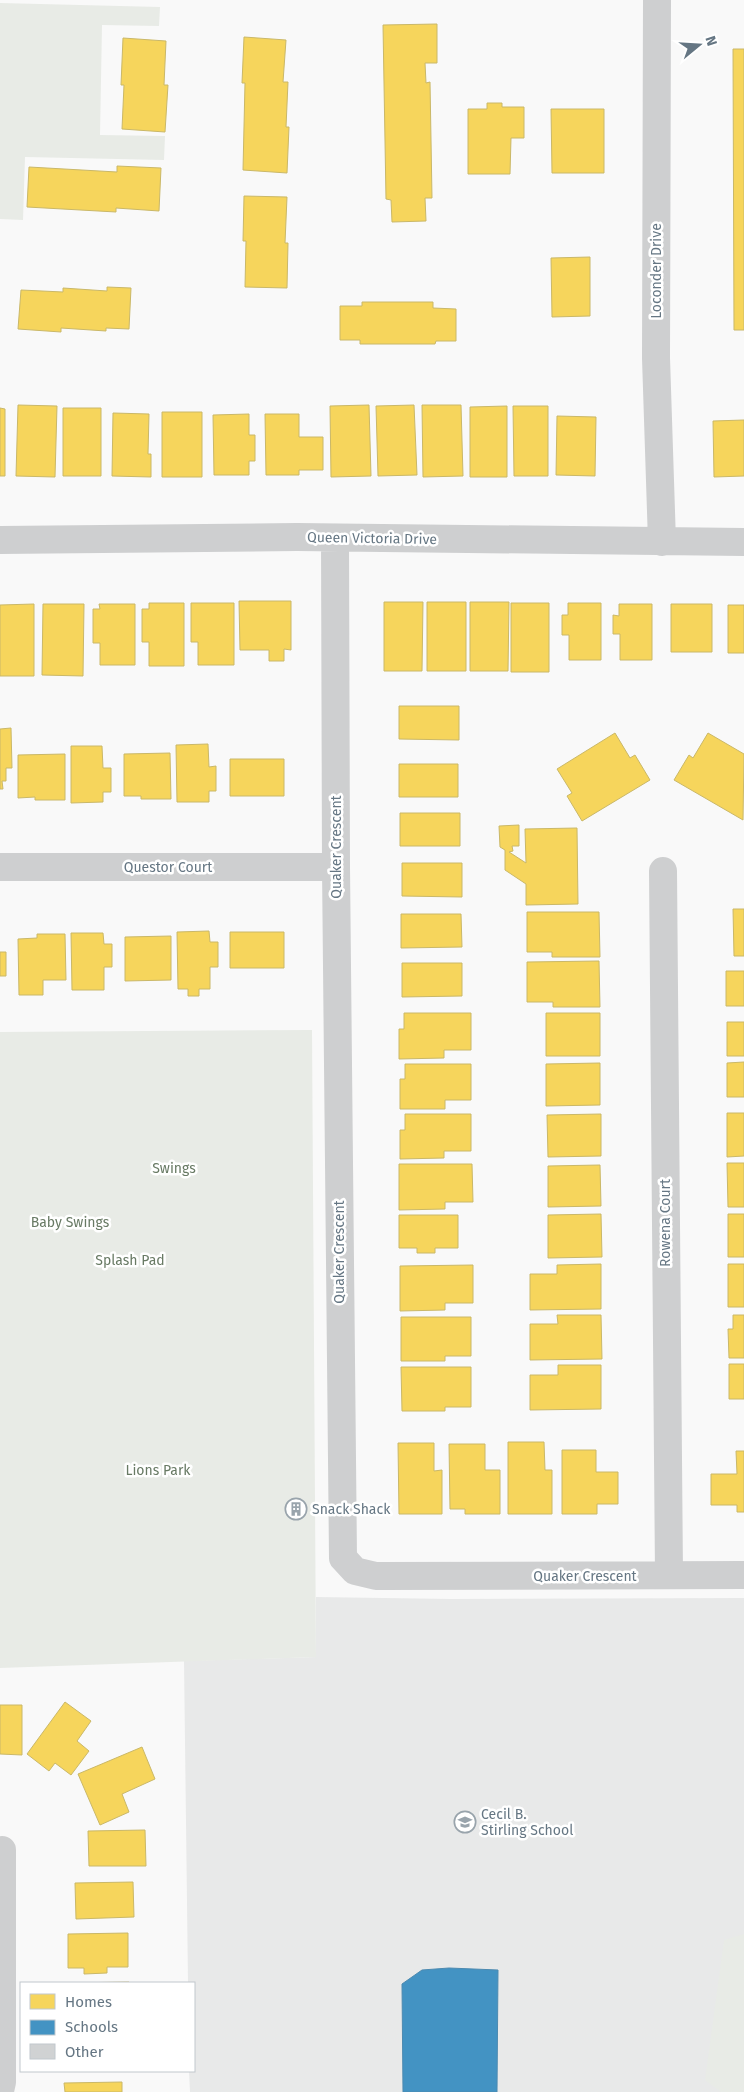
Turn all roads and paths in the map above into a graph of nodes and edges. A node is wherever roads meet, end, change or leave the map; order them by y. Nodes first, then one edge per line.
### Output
1 (657, 0) edge
2 (335, 538) junction
3 (0, 540) edge
4 (662, 542) junction
5 (744, 542) edge
6 (0, 867) edge
7 (336, 867) junction
8 (663, 871) dead end
9 (669, 1575) junction
10 (744, 1575) edge
11 (2, 1850) dead end
12 (0, 2091) edge

1 - 4 street, Loconder Drive
2 - 3 street, Queen Victoria Drive
2 - 4 street, Queen Victoria Drive
2 - 7 street, Quaker Crescent
4 - 5 street, Queen Victoria Drive
6 - 7 street, Questor Court
7 - 9 street, Quaker Crescent
8 - 9 street, Rowena Court
9 - 10 street, Quaker Crescent
11 - 12 street

